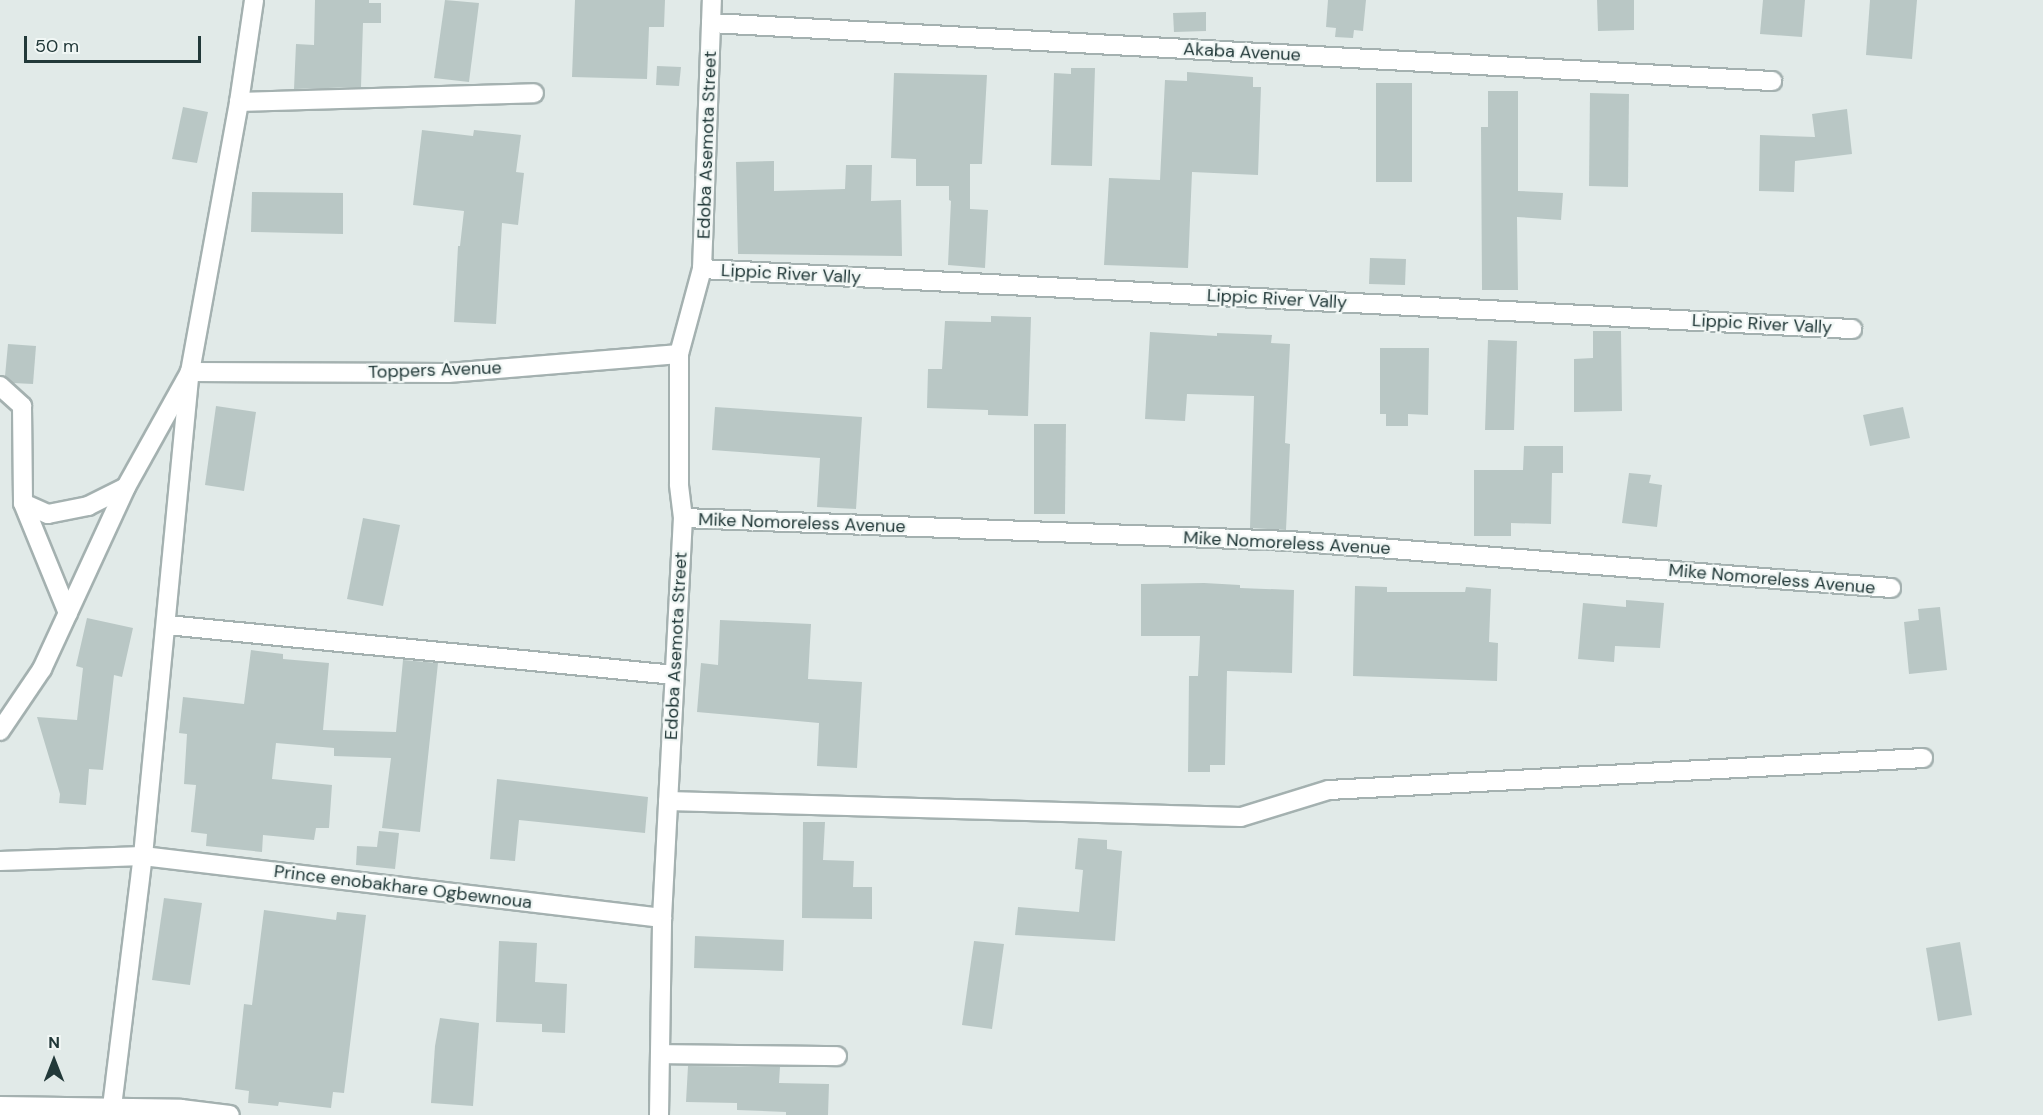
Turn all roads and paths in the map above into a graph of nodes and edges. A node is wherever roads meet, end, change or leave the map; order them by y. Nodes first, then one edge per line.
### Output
1 (254, 0) edge
2 (712, 0) edge
3 (711, 22) junction
4 (1772, 81) dead end
5 (534, 93) dead end
6 (239, 102) junction
7 (702, 269) junction
8 (1852, 329) dead end
9 (679, 354) junction
10 (190, 372) junction
11 (0, 386) edge
12 (126, 487) junction
13 (23, 503) junction
14 (682, 518) junction
15 (1891, 588) dead end
16 (68, 612) junction
17 (167, 625) junction
18 (674, 675) junction
19 (0, 730) edge
20 (1923, 758) dead end
21 (668, 801) junction
22 (144, 856) junction
23 (0, 861) edge
24 (662, 918) junction
25 (661, 1054) junction
26 (837, 1056) dead end
27 (0, 1106) edge
28 (111, 1111) edge
29 (230, 1115) edge
30 (659, 1115) edge

1 - 6 street
2 - 3 street, Edoba Asemota Street
3 - 4 street, Akaba Avenue
3 - 7 street, Edoba Asemota Street
5 - 6 street
6 - 10 street
7 - 8 street, Lippic River Vally
7 - 9 street, Edoba Asemota Street
9 - 10 street, Toppers Avenue
9 - 14 street, Edoba Asemota Street
10 - 12 street
10 - 17 street
11 - 13 street
12 - 13 street
12 - 16 street
13 - 16 street
14 - 15 street, Mike Nomoreless Avenue
14 - 18 street, Edoba Asemota Street
16 - 19 street
17 - 18 street
17 - 22 street
18 - 21 street, Edoba Asemota Street
20 - 21 street
21 - 24 street, Edoba Asemota Street
22 - 23 street, Prince enobakhare Ogbewnoua
22 - 24 street, Prince enobakhare Ogbewnoua
22 - 28 street
24 - 25 street, Edoba Asemota Street
25 - 26 street
25 - 30 street, Edoba Asemota Street
27 - 28 street
28 - 29 street

